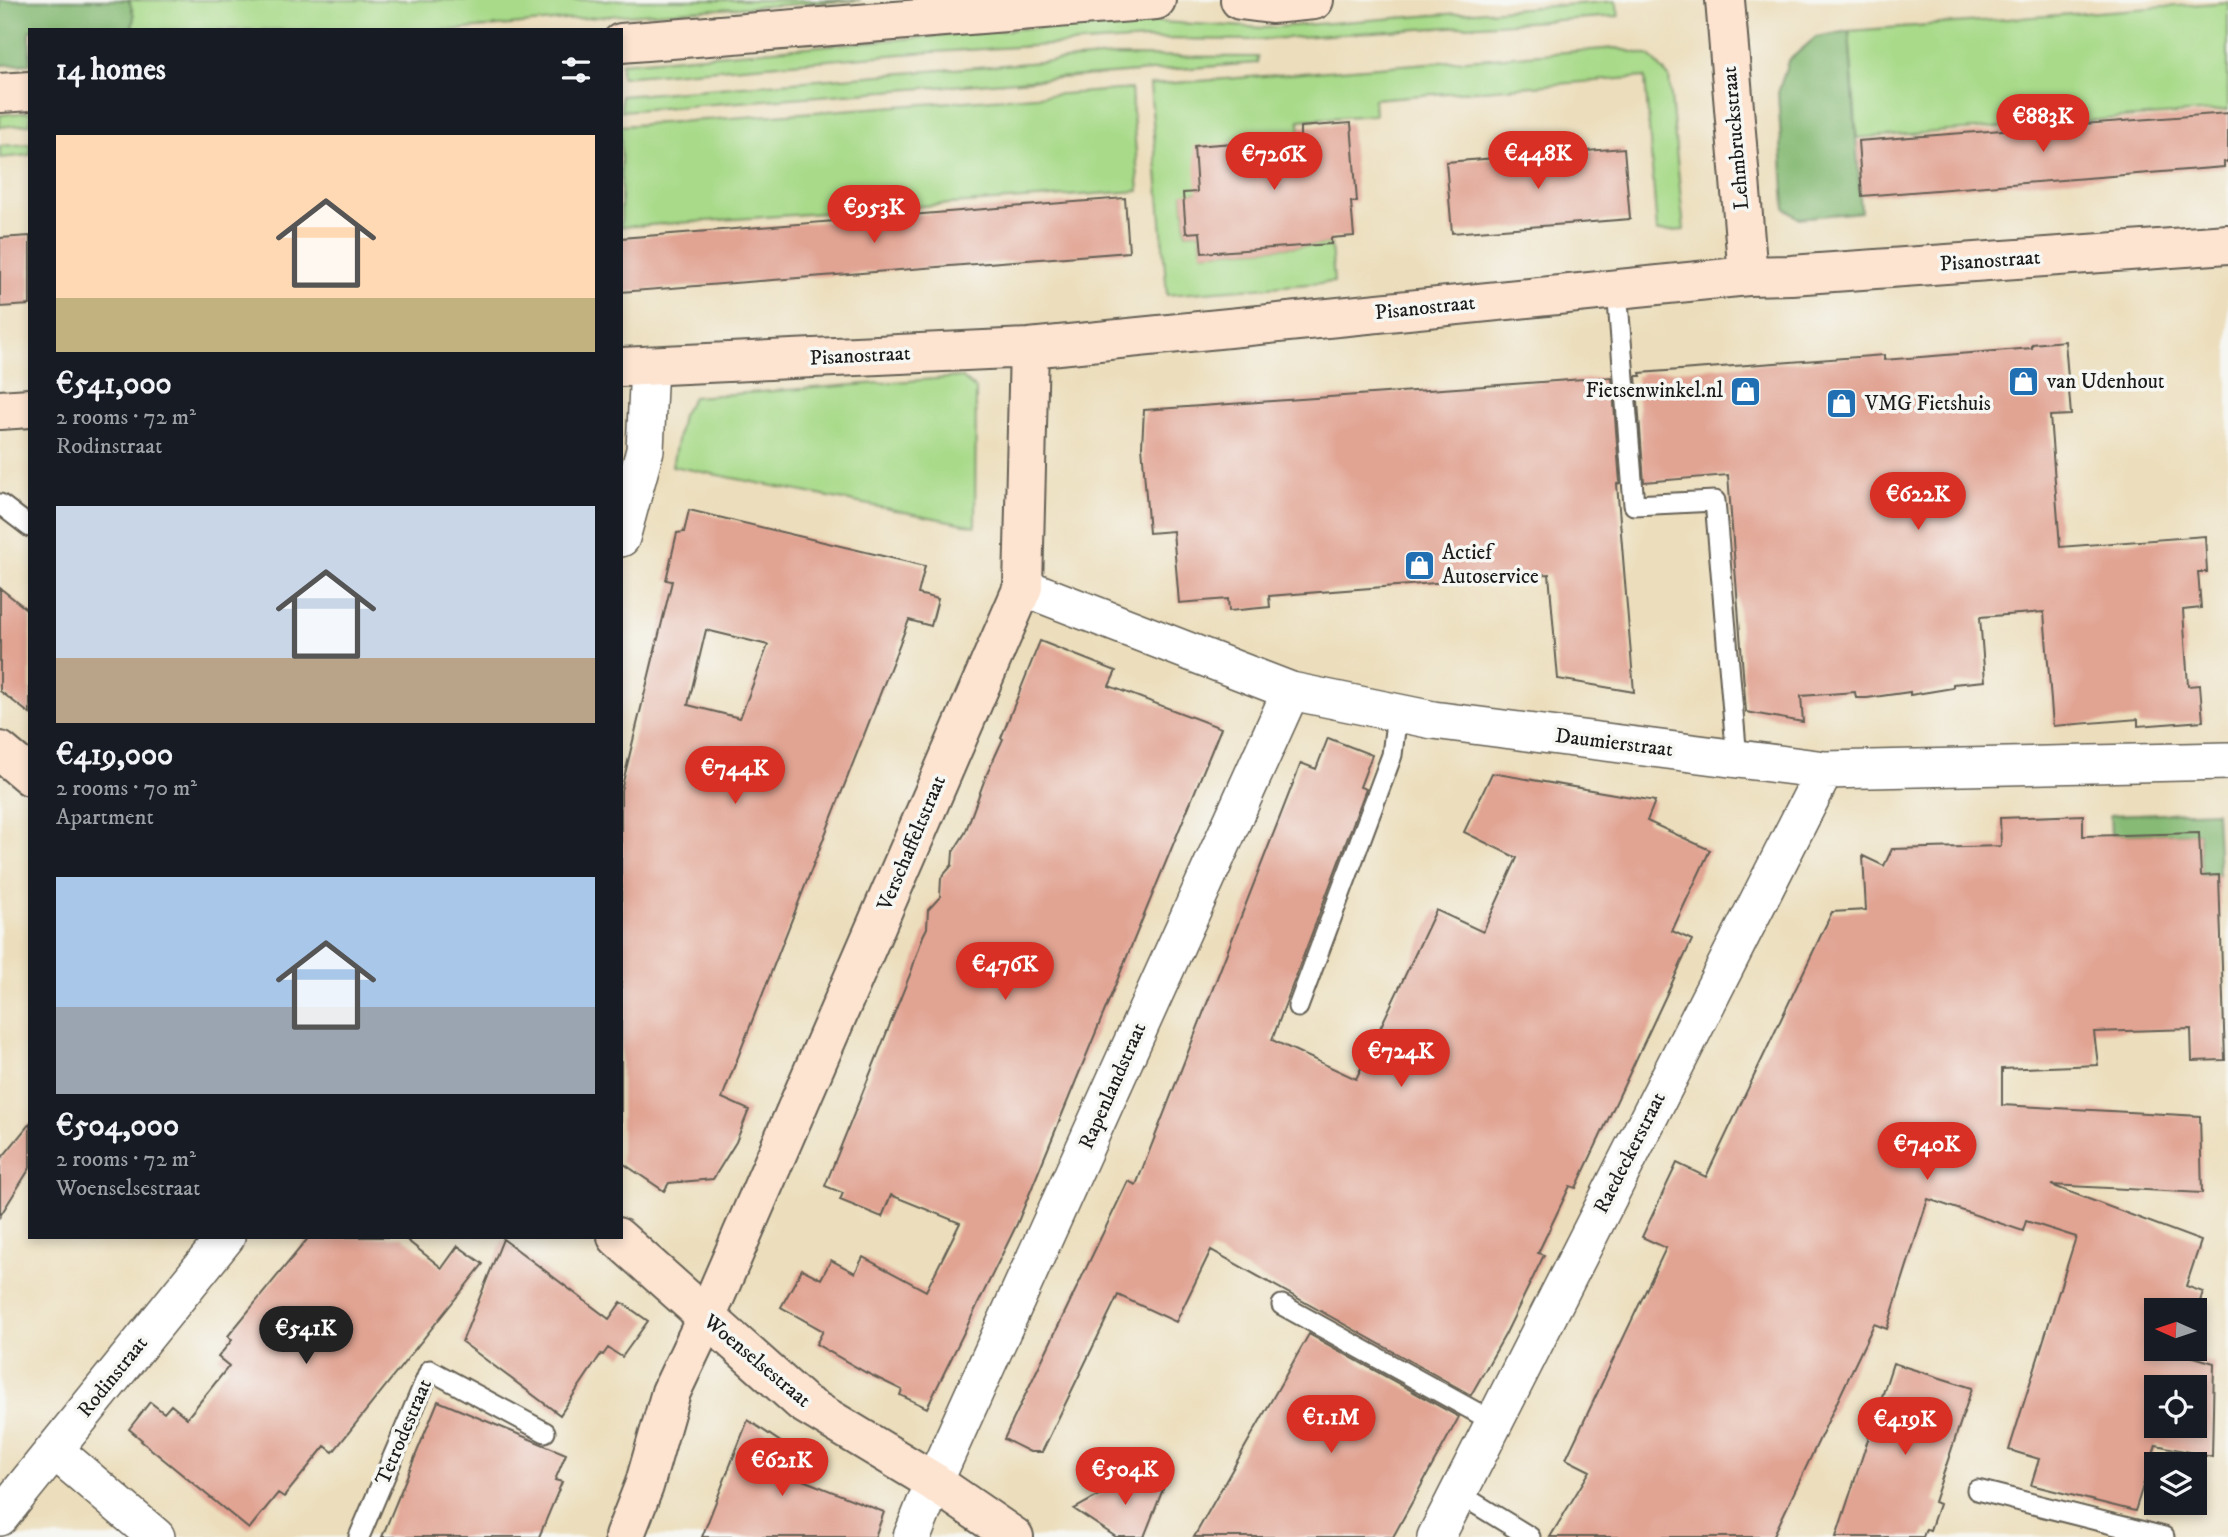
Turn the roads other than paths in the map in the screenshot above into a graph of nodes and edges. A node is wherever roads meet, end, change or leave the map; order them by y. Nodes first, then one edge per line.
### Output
1 (1156, 0) edge
2 (1240, 0) edge
3 (1314, 0) edge
4 (1725, 0) edge
5 (623, 43) edge
6 (28, 91) edge
7 (0, 93) edge
8 (2228, 244) edge
9 (1748, 276) junction
10 (1617, 289) junction
11 (1029, 348) junction
12 (635, 366) edge
13 (28, 408) edge
14 (0, 410) edge
15 (0, 504) edge
16 (28, 525) edge
17 (623, 531) edge
18 (1023, 587) junction
19 (1291, 691) junction
20 (1397, 713) junction
21 (0, 751) edge
22 (1737, 759) junction
23 (2228, 761) edge
24 (1825, 770) junction
25 (28, 774) edge
26 (1298, 1007) dead end
27 (224, 1239) edge
28 (619, 1239) edge
29 (1282, 1305) dead end
30 (706, 1318) junction
31 (1494, 1422) junction
32 (545, 1432) dead end
33 (54, 1450) junction
34 (934, 1482) junction
35 (1977, 1490) dead end
36 (1458, 1493) junction
37 (0, 1517) edge
38 (156, 1537) edge
39 (359, 1537) edge
40 (624, 1537) edge
41 (912, 1537) edge
42 (1014, 1537) edge
43 (1436, 1537) edge
44 (1530, 1537) edge
45 (2164, 1537) edge

1 - 5 street
2 - 3 street
4 - 9 street, Lehmbruckstraat
6 - 7 street
8 - 9 street, Pisanostraat
9 - 10 street, Pisanostraat
10 - 11 street, Pisanostraat
10 - 22 lane
11 - 12 street, Pisanostraat
11 - 18 street, Verschaffeltstraat
12 - 17 street
13 - 14 street
15 - 16 lane
18 - 19 street, Daumierstraat
18 - 30 street, Verschaffeltstraat
19 - 20 street, Daumierstraat
19 - 34 street, Rapenlandstraat
20 - 22 street, Daumierstraat
20 - 26 lane
21 - 25 street
22 - 24 street, Daumierstraat
23 - 24 street, Daumierstraat
24 - 31 street, Raedeckerstraat
27 - 33 street, Rodinstraat
28 - 30 street, Woenselsestraat
29 - 31 lane
30 - 34 street, Woenselsestraat
30 - 40 street, Verschaffeltstraat
31 - 36 street, Raedeckerstraat
32 - 39 lane, Tetrodestraat
33 - 37 street, Rodinstraat
33 - 38 street
34 - 41 street, Rapenlandstraat
34 - 42 street, Woenselsestraat
35 - 45 lane
36 - 43 street, Raedeckerstraat
36 - 44 lane

